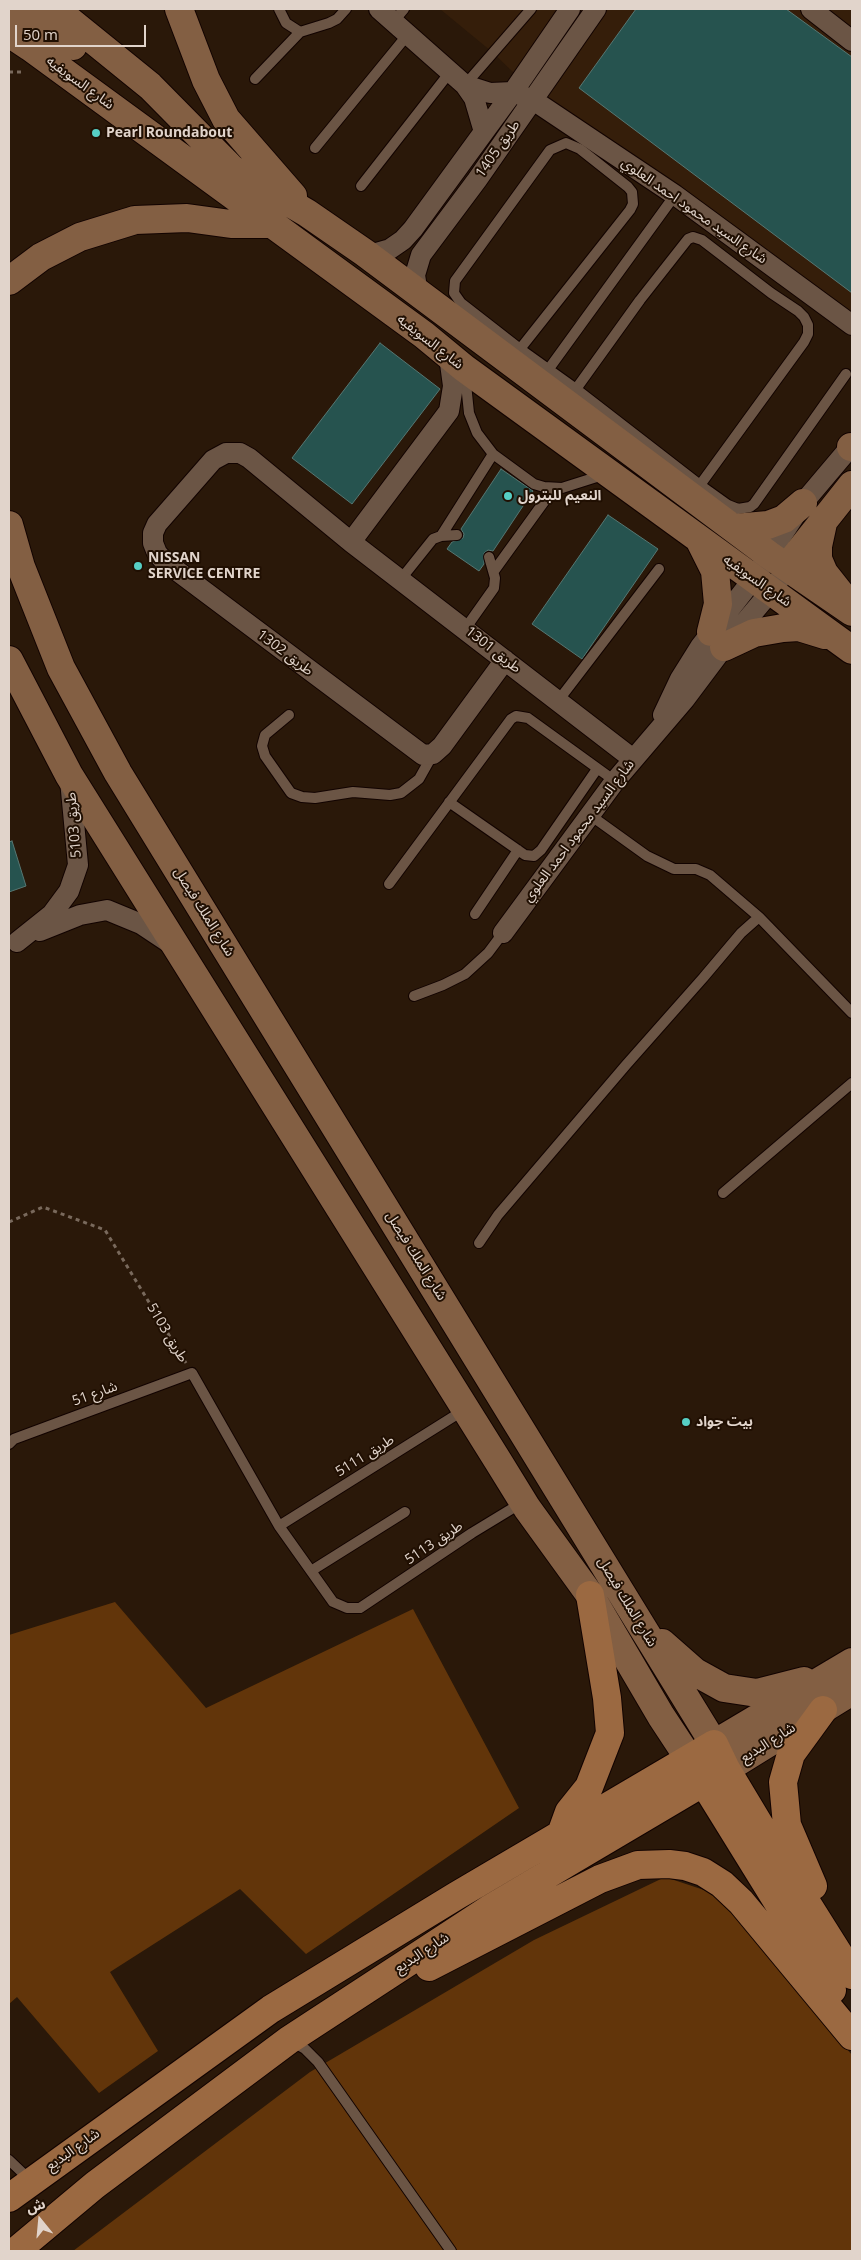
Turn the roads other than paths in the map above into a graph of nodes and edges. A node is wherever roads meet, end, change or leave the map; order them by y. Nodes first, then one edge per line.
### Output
1 (55, 9) edge
2 (179, 9) edge
3 (279, 9) edge
4 (346, 9) edge
5 (531, 9) edge
6 (570, 9) edge
7 (596, 9) edge
8 (811, 9) edge
9 (9, 11) edge
10 (396, 18) edge
11 (300, 32) junction
12 (9, 33) edge
13 (852, 40) edge
14 (450, 72) junction
15 (256, 79) dead end
16 (465, 85) junction
17 (513, 92) junction
18 (533, 100) junction
19 (484, 132) junction
20 (315, 148) dead end
21 (232, 169) junction
22 (361, 186) dead end
23 (675, 195) junction
24 (307, 213) junction
25 (271, 224) junction
26 (365, 253) junction
27 (9, 281) edge
28 (418, 294) junction
29 (852, 325) edge
30 (520, 349) junction
31 (457, 362) junction
32 (548, 370) junction
33 (846, 374) dead end
34 (576, 389) junction
35 (852, 446) edge
36 (233, 452) joint
37 (492, 454) junction
38 (610, 473) junction
39 (700, 485) junction
40 (852, 485) edge
41 (554, 488) junction
42 (803, 503) junction
43 (824, 520) junction
44 (9, 524) edge
45 (735, 528) junction
46 (457, 534) dead end
47 (441, 536) junction
48 (700, 541) junction
49 (352, 542) junction
50 (489, 557) dead end
51 (778, 561) junction
52 (659, 569) dead end
53 (494, 571) junction
54 (401, 579) junction
55 (763, 584) junction
56 (852, 607) edge
57 (852, 612) edge
58 (465, 629) junction
59 (717, 640) junction
60 (845, 644) edge
61 (9, 660) edge
62 (505, 660) junction
63 (558, 701) junction
64 (289, 715) dead end
65 (433, 754) junction
66 (634, 759) junction
67 (597, 769) junction
68 (69, 775) junction
69 (615, 782) junction
70 (449, 802) junction
71 (590, 815) junction
72 (518, 850) junction
73 (389, 884) dead end
74 (475, 914) dead end
75 (759, 917) junction
76 (503, 933) joint
77 (13, 944) edge
78 (180, 951) junction
79 (414, 996) dead end
80 (852, 1014) edge
81 (852, 1083) edge
82 (723, 1193) dead end
83 (480, 1243) dead end
84 (192, 1373) joint
85 (465, 1409) junction
86 (9, 1444) edge
87 (524, 1502) junction
88 (405, 1512) dead end
89 (279, 1526) junction
90 (311, 1571) junction
91 (590, 1595) junction
92 (360, 1608) joint
93 (637, 1620) junction
94 (847, 1675) edge
95 (823, 1710) junction
96 (714, 1744) junction
97 (688, 1757) junction
98 (726, 1769) junction
99 (702, 1782) junction
100 (561, 1834) junction
101 (852, 1958) edge
102 (852, 1975) edge
103 (852, 2022) edge
104 (299, 2033) junction
105 (852, 2036) edge
106 (9, 2160) edge
107 (31, 2180) junction
108 (9, 2198) edge
109 (16, 2251) edge
110 (451, 2251) edge

1 - 21 main road, شارع السويفيه
2 - 24 main road
3 - 11 lane
4 - 11 lane
5 - 16 lane
6 - 17 street, طريق 1405
7 - 18 street, طريق 1405
8 - 13 street
9 - 21 main road
10 - 14 street, طريق 1405
10 - 20 lane
11 - 15 lane
12 - 25 main road, شارع السويفيه
14 - 16 street, طريق 1405
14 - 22 lane
16 - 17 street, طريق 1405
16 - 19 street, طريق 1405
17 - 18 street, شارع السيد محمود احمد العلوي
17 - 19 street, طريق 1405
18 - 23 street, شارع السيد محمود احمد العلوي
18 - 28 street, طريق 1405
19 - 26 street, طريق 1405
21 - 24 main road, شارع السويفيه
23 - 29 street, شارع السيد محمود احمد العلوي
23 - 32 lane
24 - 26 main road, شارع السويفيه
25 - 27 main road
25 - 31 main road, شارع السويفيه
26 - 28 main road, شارع السويفيه
28 - 45 main road, شارع السويفيه
30 - 30 lane
30 - 32 lane
31 - 37 lane
31 - 38 main road, شارع السويفيه
31 - 49 street
32 - 34 lane
33 - 39 lane
34 - 39 lane
34 - 39 lane
35 - 42 street, شارع السيد محمود احمد العلوي
36 - 49 street, طريق 1301
36 - 65 street, طريق 1302
37 - 41 lane
37 - 47 lane
38 - 41 lane
38 - 48 main road, شارع السويفيه
40 - 43 main road, شارع السيد محمود احمد العلوي
41 - 53 lane
42 - 45 main road
42 - 51 street, شارع السيد محمود احمد العلوي
43 - 51 main road, شارع السيد محمود احمد العلوي
43 - 56 main road
44 - 93 main road, شارع الملك فيصل
45 - 51 main road, شارع السويفيه
46 - 47 lane
47 - 54 lane
48 - 55 main road, شارع السويفيه
48 - 59 main road
49 - 54 street, طريق 1301
50 - 53 lane
51 - 55 street, شارع السيد محمود احمد العلوي
51 - 57 main road, شارع السويفيه
52 - 63 lane
53 - 58 lane
54 - 58 street, طريق 1301
55 - 59 street, شارع السيد محمود احمد العلوي
55 - 60 main road, شارع السويفيه
58 - 62 street, طريق 1301
59 - 60 main road
59 - 66 street, شارع السيد محمود احمد العلوي
61 - 68 main road, شارع الملك فيصل
62 - 63 street, طريق 1301
62 - 65 street
63 - 66 street, طريق 1301
64 - 65 lane
66 - 69 street, شارع السيد محمود احمد العلوي
67 - 69 lane
67 - 70 lane
67 - 72 lane
68 - 77 street, طريق 5103
68 - 78 main road, شارع الملك فيصل
69 - 71 street, شارع السيد محمود احمد العلوي
70 - 72 lane
70 - 73 lane
71 - 75 lane
71 - 76 street, شارع السيد محمود احمد العلوي
72 - 74 lane
75 - 80 lane
75 - 83 lane
76 - 79 lane
77 - 78 street, طريق 5103
78 - 85 main road, شارع الملك فيصل
81 - 82 lane
84 - 86 lane, شارع 51
84 - 89 lane, طريق 5103
85 - 87 main road, شارع الملك فيصل
85 - 89 lane, طريق 5111
87 - 91 main road, شارع الملك فيصل
87 - 92 lane, طريق 5113
88 - 90 lane
89 - 90 lane, طريق 5103
90 - 92 lane, طريق 5103
91 - 97 main road, شارع الملك فيصل
91 - 100 main road
93 - 94 main road
93 - 96 main road, شارع الملك فيصل
94 - 95 main road, شارع البديع
94 - 96 main road, شارع البديع
95 - 98 main road, شارع البديع
95 - 101 main road
96 - 97 main road, شارع البديع
96 - 98 main road, شارع الملك فيصل
97 - 99 main road, شارع الملك فيصل
97 - 100 main road, شارع البديع
98 - 99 main road, شارع البديع
98 - 102 main road, شارع الملك فيصل
99 - 103 main road, شارع الملك فيصل
99 - 104 main road, شارع البديع
100 - 107 main road, شارع البديع
104 - 105 main road
104 - 109 main road, شارع البديع
104 - 110 lane
106 - 107 lane
107 - 108 main road, شارع البديع

